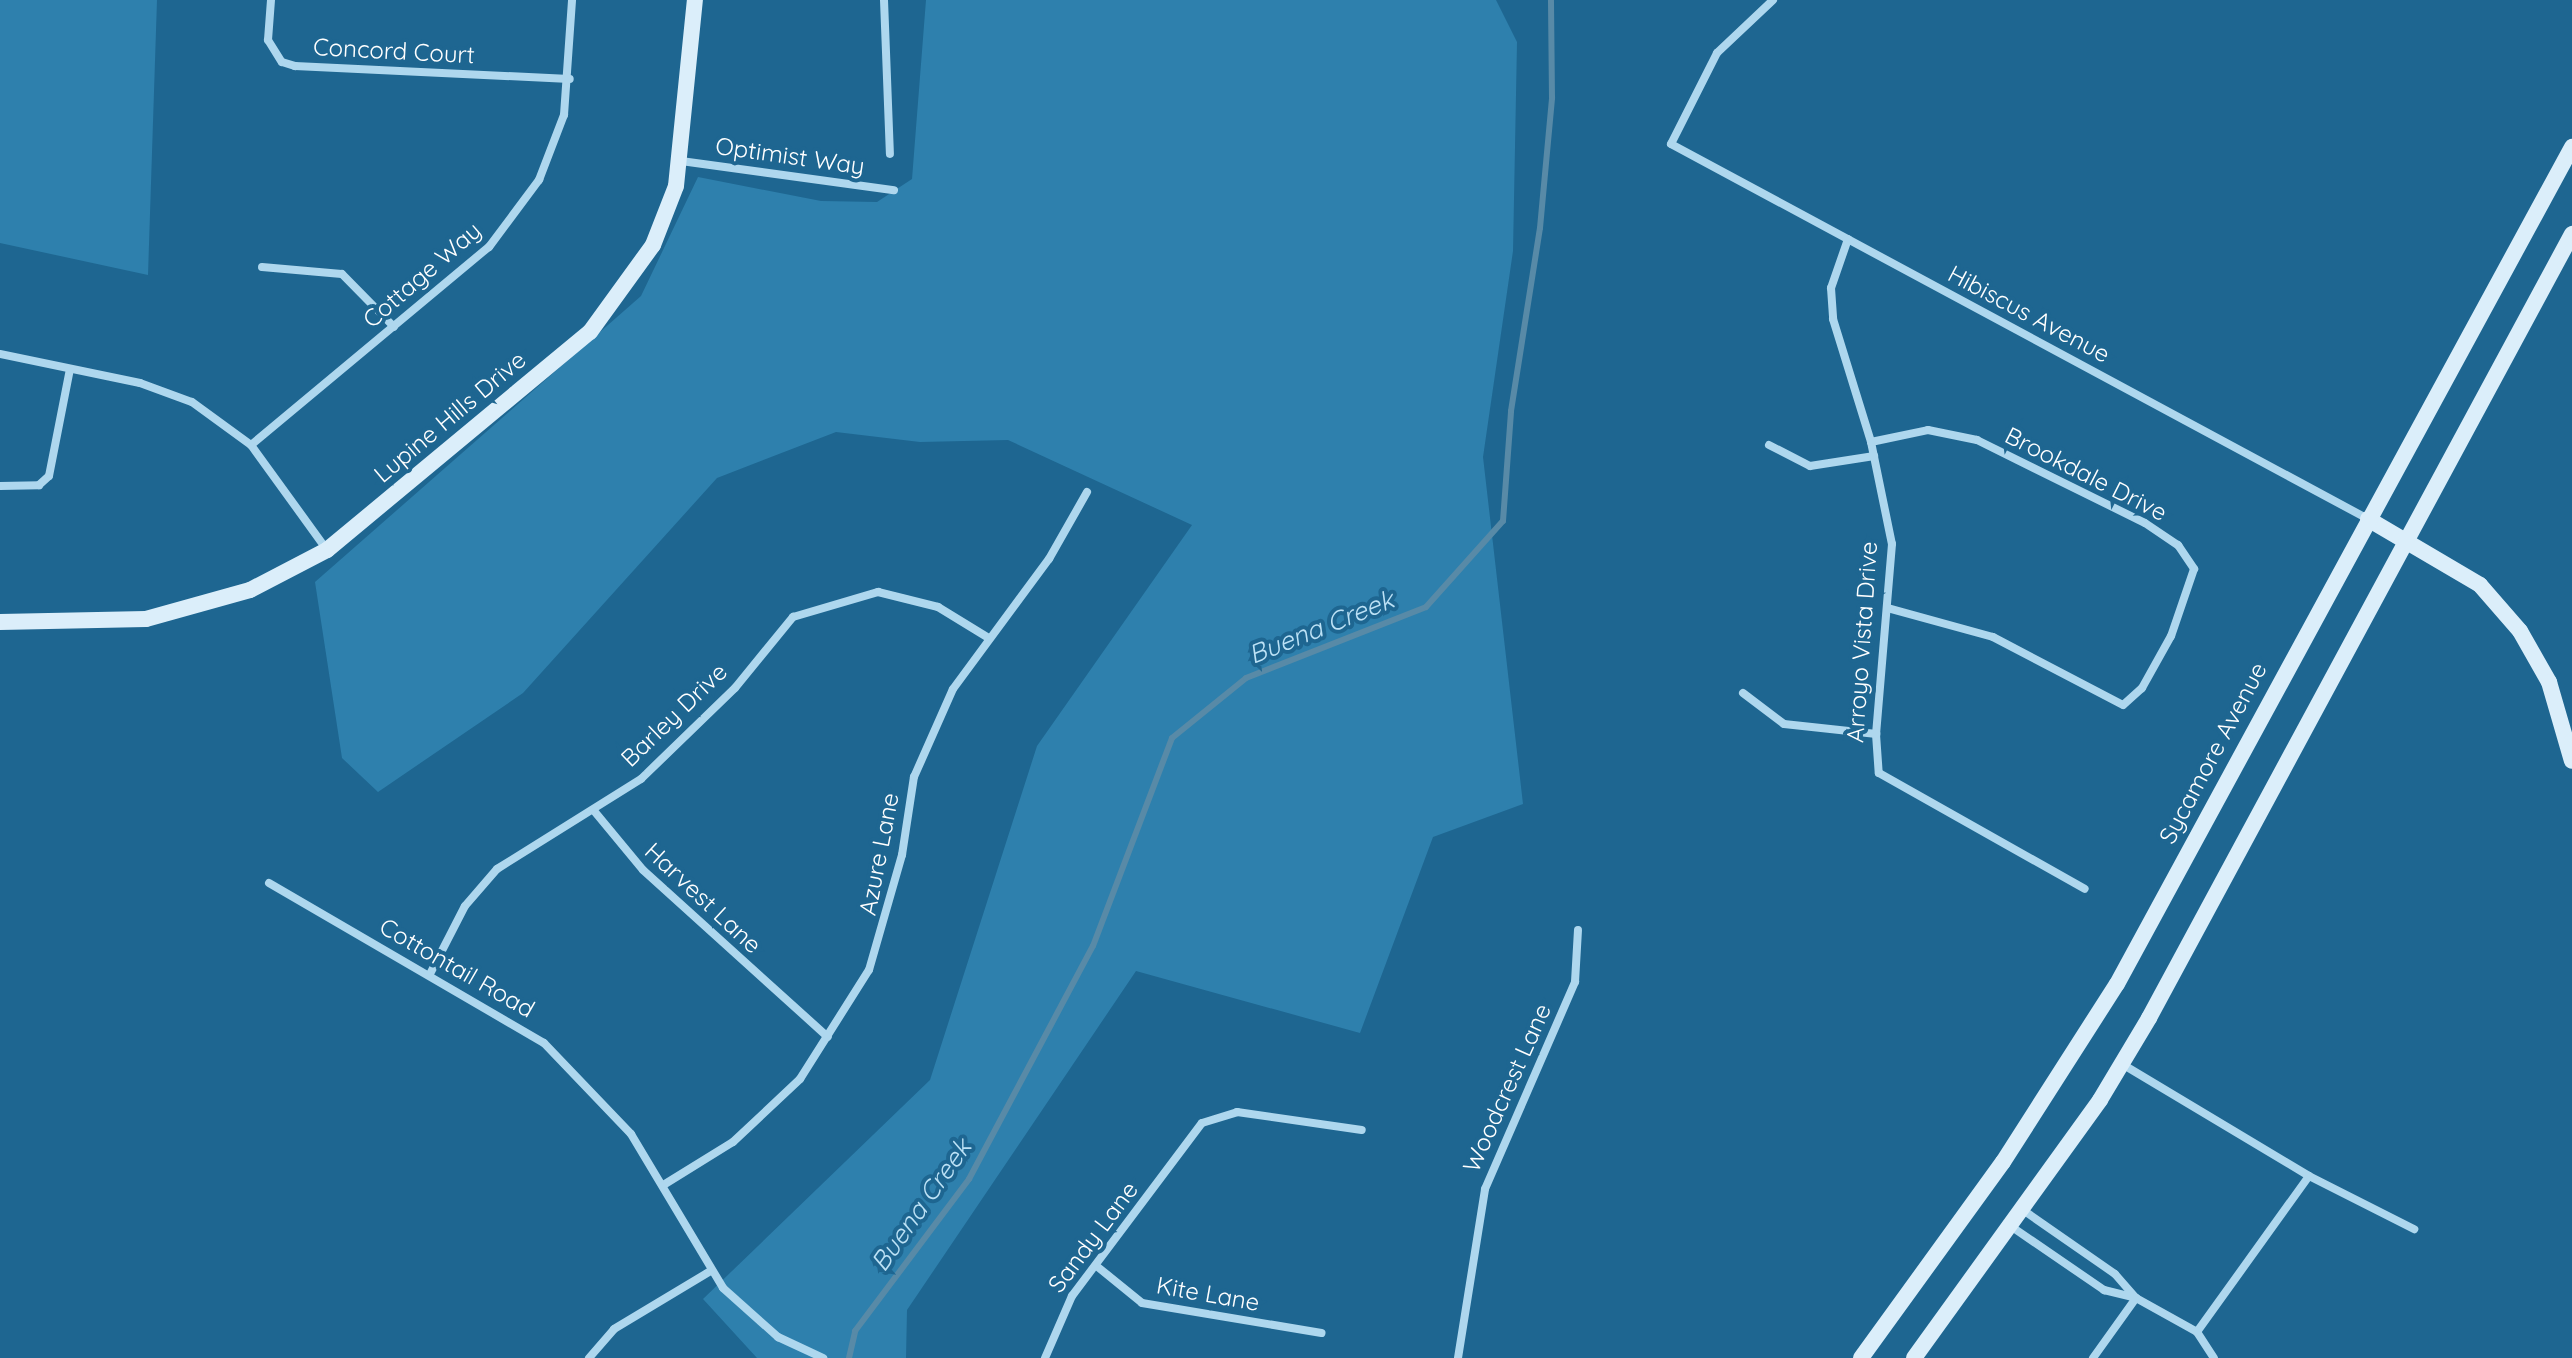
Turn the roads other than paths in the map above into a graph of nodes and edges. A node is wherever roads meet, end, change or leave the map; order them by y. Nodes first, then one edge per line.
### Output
1 (271, 0) edge
2 (572, 0) edge
3 (695, 0) edge
4 (884, 0) edge
5 (1773, 0) edge
6 (570, 79) junction
7 (2572, 147) edge
8 (890, 154) dead end
9 (681, 161) junction
10 (894, 190) dead end
11 (2572, 234) edge
12 (1848, 239) junction
13 (262, 267) dead end
14 (394, 327) junction
15 (0, 354) edge
16 (70, 369) junction
17 (1871, 442) junction
18 (251, 445) junction
19 (1769, 445) dead end
20 (1874, 456) junction
21 (0, 486) edge
22 (1087, 492) dead end
23 (2368, 519) junction
24 (2405, 538) junction
25 (327, 550) junction
26 (1888, 608) junction
27 (0, 622) edge
28 (987, 637) junction
29 (1743, 693) dead end
30 (1876, 734) junction
31 (2572, 761) edge
32 (595, 812) junction
33 (269, 883) dead end
34 (2085, 889) dead end
35 (1578, 930) dead end
36 (430, 974) junction
37 (828, 1037) junction
38 (2122, 1063) junction
39 (1362, 1130) dead end
40 (2309, 1176) junction
41 (665, 1184) junction
42 (2023, 1210) junction
43 (2012, 1227) junction
44 (2414, 1229) dead end
45 (1099, 1268) junction
46 (712, 1270) junction
47 (2136, 1298) junction
48 (2197, 1332) junction
49 (1322, 1333) dead end
50 (589, 1358) edge
51 (820, 1358) edge
52 (1045, 1358) edge
53 (1458, 1358) edge
54 (1861, 1358) edge
55 (1914, 1358) edge
56 (2093, 1358) edge
57 (2214, 1358) edge

1 - 6 street, Concord Court
2 - 6 street, Cottage Way
3 - 9 main road, Lupine Hills Drive
4 - 8 street
5 - 12 street, Hibiscus Avenue
6 - 14 street, Cottage Way
7 - 23 main road, Sycamore Avenue
9 - 10 street, Optimist Way
9 - 25 main road, Lupine Hills Drive
11 - 24 main road
12 - 17 street, Arroyo Vista Drive
12 - 23 street, Hibiscus Avenue
13 - 14 street
14 - 18 street, Cottage Way
15 - 16 street
16 - 18 street
16 - 21 street
17 - 20 street, Arroyo Vista Drive
17 - 26 street, Brookdale Drive
18 - 25 street
19 - 20 street
20 - 26 street, Arroyo Vista Drive
22 - 28 street, Azure Lane
23 - 24 main road
23 - 54 main road, Sycamore Avenue
24 - 31 main road
24 - 38 main road
25 - 27 main road, Lupine Hills Drive
26 - 30 street, Arroyo Vista Drive
28 - 32 street, Barley Drive
28 - 37 street, Azure Lane
29 - 30 street
30 - 34 street, Arroyo Vista Drive
32 - 36 street, Barley Drive
32 - 37 street, Harvest Lane
33 - 36 street, Cottontail Road
35 - 53 street, Woodcrest Lane
36 - 41 street, Cottontail Road
37 - 41 street, Azure Lane
38 - 40 street
38 - 42 main road
39 - 45 street, Sandy Lane
40 - 44 street
40 - 48 street
41 - 46 street, Cottontail Road
42 - 43 main road
42 - 47 street
43 - 47 street
43 - 55 main road
45 - 49 street, Kite Lane
45 - 52 street, Sandy Lane
46 - 50 street
46 - 51 street, Cottontail Road
47 - 48 street
47 - 56 street
48 - 57 street

